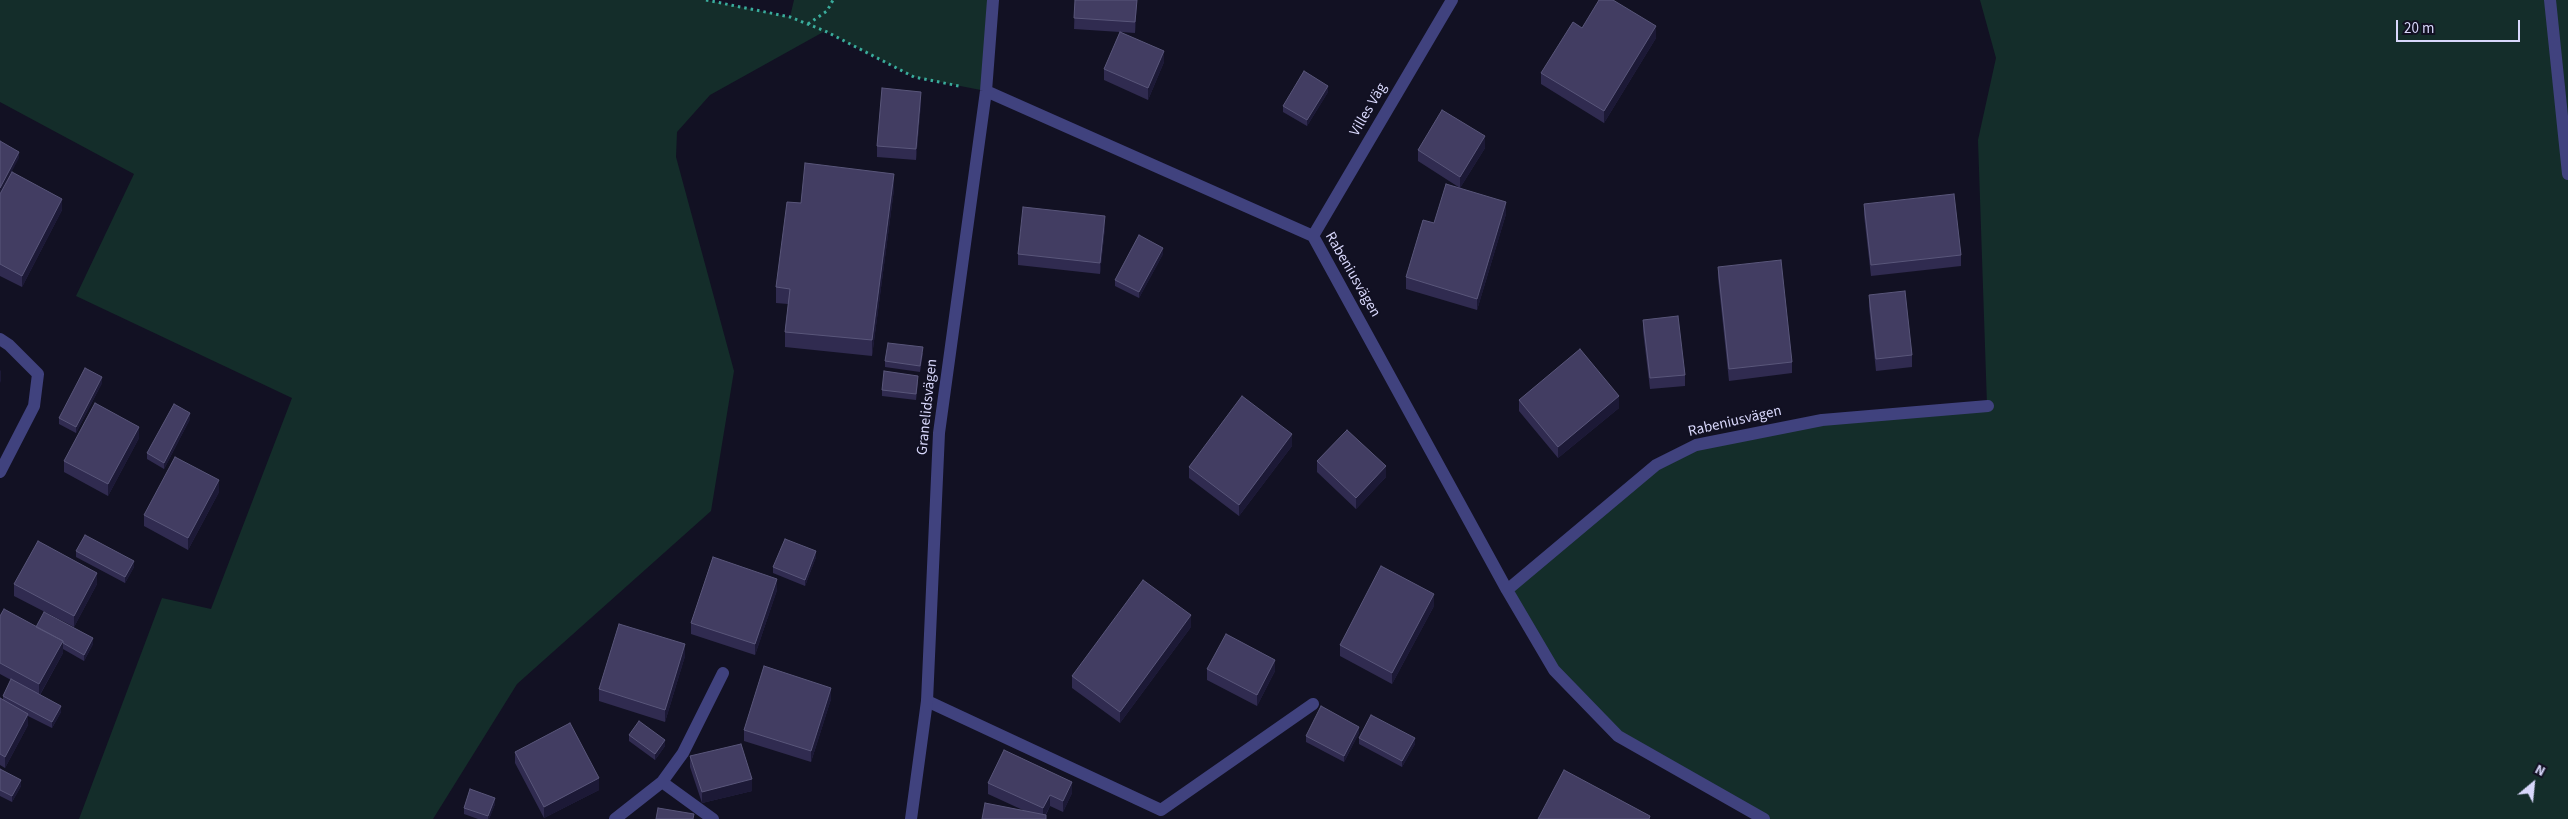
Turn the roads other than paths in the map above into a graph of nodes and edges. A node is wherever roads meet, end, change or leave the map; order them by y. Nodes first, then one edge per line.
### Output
1 (994, 0) edge
2 (1452, 0) edge
3 (2550, 0) edge
4 (986, 92) junction
5 (2568, 174) edge
6 (1313, 236) junction
7 (0, 339) edge
8 (1988, 406) dead end
9 (0, 472) edge
10 (1507, 590) junction
11 (723, 673) dead end
12 (927, 701) junction
13 (1313, 704) dead end
14 (662, 782) junction
15 (615, 819) edge
16 (713, 819) edge
17 (911, 819) edge
18 (1764, 819) edge

1 - 4 street, Granelidsvägen
2 - 6 street, Villes Väg
3 - 5 street
4 - 6 street, Rabeniusvägen
4 - 12 street, Granelidsvägen
6 - 10 street, Rabeniusvägen
7 - 9 street
8 - 10 street, Rabeniusvägen
10 - 18 street, Rabeniusvägen
11 - 14 street
12 - 13 street
12 - 17 street, Granelidsvägen
14 - 15 street
14 - 16 street

